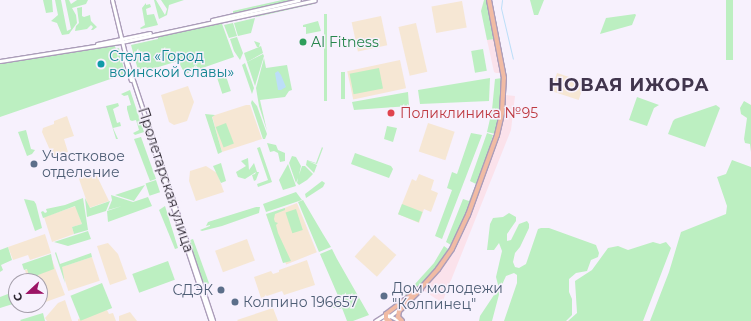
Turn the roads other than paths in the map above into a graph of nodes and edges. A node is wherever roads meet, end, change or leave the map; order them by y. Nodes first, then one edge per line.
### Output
1 (112, 0) edge
2 (299, 0) edge
3 (315, 0) edge
4 (489, 1) edge
5 (121, 41) junction
6 (0, 61) edge
7 (422, 287) junction
8 (403, 307) junction
9 (387, 318) edge
10 (212, 321) edge
11 (375, 321) edge
12 (401, 321) edge

1 - 5 street, Пролетарская улица
2 - 5 street
3 - 5 street
4 - 7 main road
5 - 6 street
5 - 10 street, Пролетарская улица
7 - 8 main road
7 - 9 main road
8 - 9 street
8 - 12 main road
9 - 11 street
9 - 12 street

